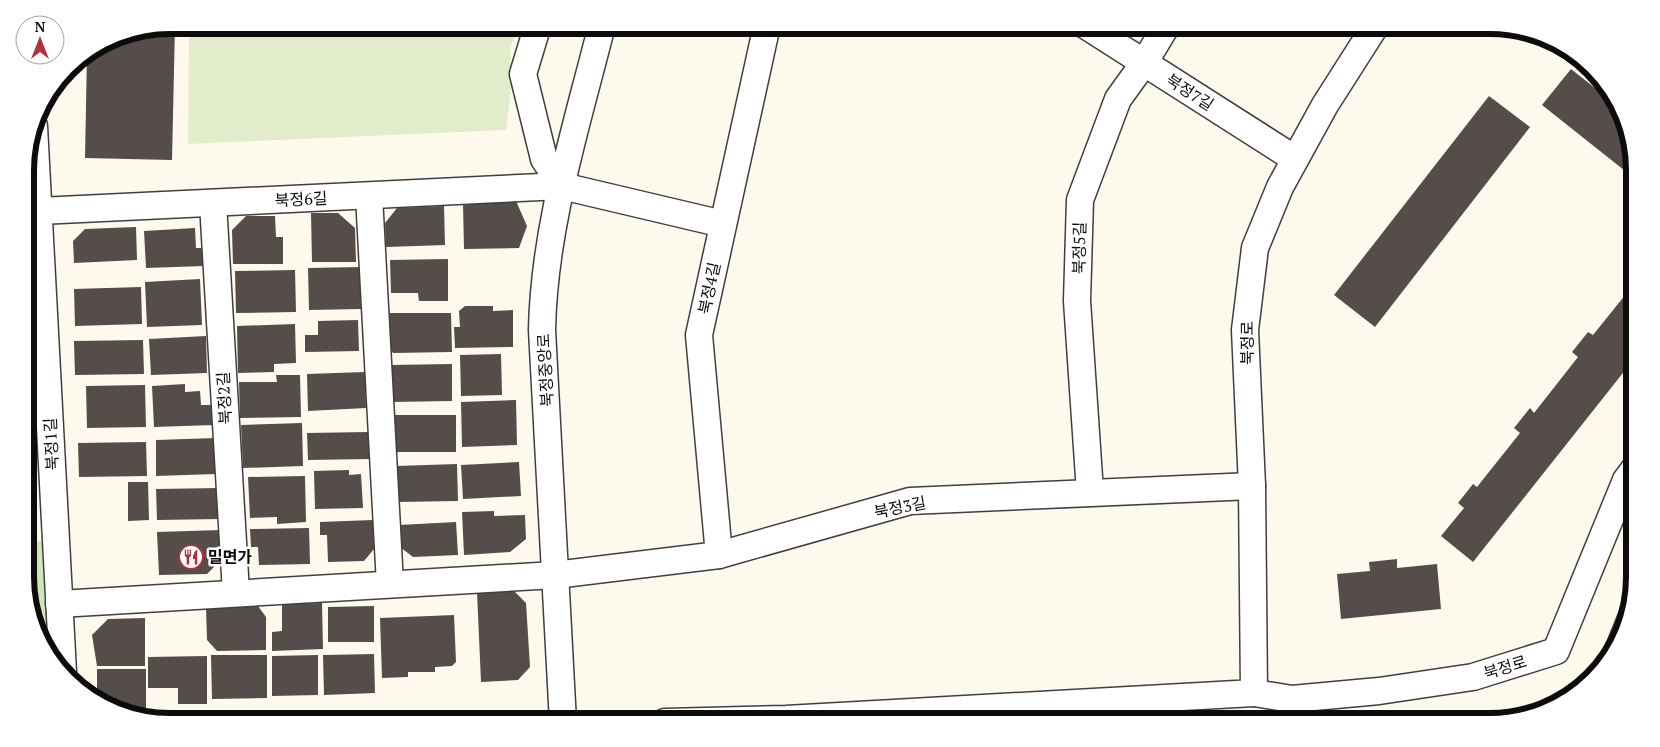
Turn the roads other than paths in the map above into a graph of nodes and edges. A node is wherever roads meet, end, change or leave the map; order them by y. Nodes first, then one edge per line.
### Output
1 (535, 34) edge
2 (600, 34) edge
3 (765, 34) edge
4 (1099, 34) edge
5 (1162, 34) edge
6 (1370, 34) edge
7 (1144, 63) junction
8 (35, 150) edge
9 (1295, 160) junction
10 (562, 186) junction
11 (368, 196) junction
12 (213, 204) junction
13 (39, 211) junction
14 (723, 224) junction
15 (1626, 480) edge
16 (1252, 486) junction
17 (1090, 492) junction
18 (719, 555) junction
19 (555, 575) junction
20 (390, 584) junction
21 (236, 593) junction
22 (59, 604) junction
23 (62, 660) edge
24 (1254, 693) junction
25 (1119, 712) edge
26 (563, 713) edge
27 (1066, 713) edge

1 - 10 street
2 - 10 street, 북정중앙로
3 - 14 street, 북정4길
4 - 7 street, 북정7길
5 - 7 street, 북정5길
6 - 9 street, 북정로
7 - 9 street, 북정7길
7 - 17 street, 북정5길
8 - 13 street, 북정1길
9 - 16 street, 북정로
10 - 11 street, 북정6길
10 - 14 street, 북정6길
10 - 19 street, 북정중앙로
11 - 12 street, 북정6길
11 - 20 street
12 - 13 street, 북정6길
12 - 21 street, 북정2길
13 - 22 street, 북정1길
14 - 18 street, 북정4길
15 - 24 street, 북정로
16 - 17 street, 북정3길
16 - 24 street, 북정로
17 - 18 street, 북정3길
18 - 19 street, 북정3길
19 - 20 street
19 - 26 street, 북정중앙로
20 - 21 street
21 - 22 street
22 - 23 street, 북정1길
24 - 25 street, 북정로
25 - 27 street, 북정로

